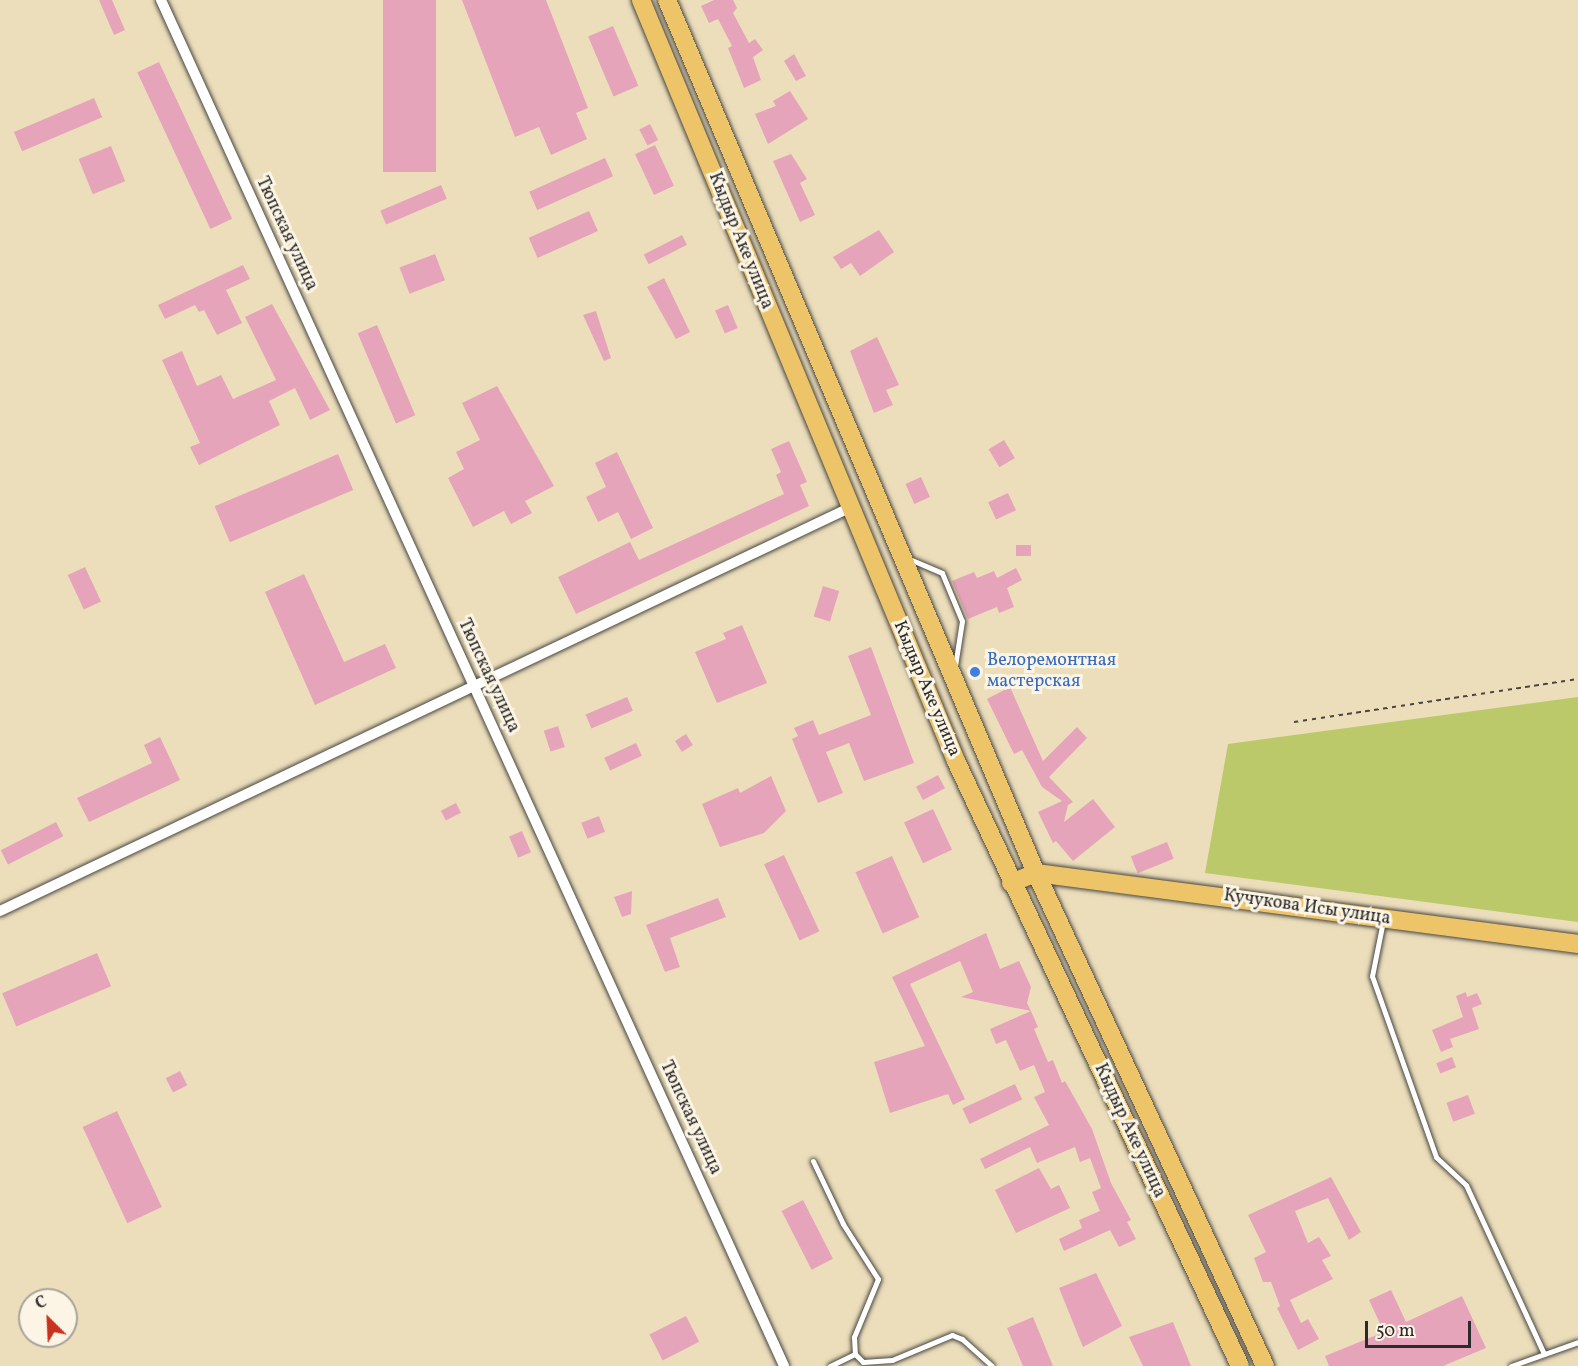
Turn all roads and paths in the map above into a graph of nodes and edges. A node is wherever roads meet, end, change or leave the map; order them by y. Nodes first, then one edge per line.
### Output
1 (161, 0) edge
2 (641, 0) edge
3 (667, 0) edge
4 (849, 508) junction
5 (899, 554) junction
6 (953, 676) junction
7 (1578, 679) edge
8 (474, 686) junction
9 (1294, 722) dead end
10 (1036, 873) junction
11 (1011, 883) junction
12 (0, 911) edge
13 (1384, 918) junction
14 (1578, 944) edge
15 (813, 1161) dead end
16 (1578, 1342) edge
17 (855, 1354) junction
18 (1544, 1354) junction
19 (784, 1366) edge
20 (830, 1366) edge
21 (992, 1366) edge
22 (1240, 1366) edge
23 (1265, 1366) edge
24 (1511, 1366) edge

1 - 8 street, Тюпская улица
2 - 4 main road, Кыдыр Аке улица
3 - 5 main road, Кыдыр Аке улица
4 - 8 street
4 - 11 main road, Кыдыр Аке улица
5 - 6 main road, Кыдыр Аке улица
5 - 6 lane
6 - 10 main road, Кыдыр Аке улица
7 - 9 path
8 - 12 street
8 - 19 street, Тюпская улица
10 - 11 main road
10 - 13 main road, Кучукова Исы улица
10 - 23 main road, Кыдыр Аке улица
11 - 22 main road, Кыдыр Аке улица
13 - 14 main road, Кучукова Исы улица
13 - 18 lane
15 - 17 lane
16 - 18 lane
17 - 20 lane
17 - 21 lane
18 - 24 lane

